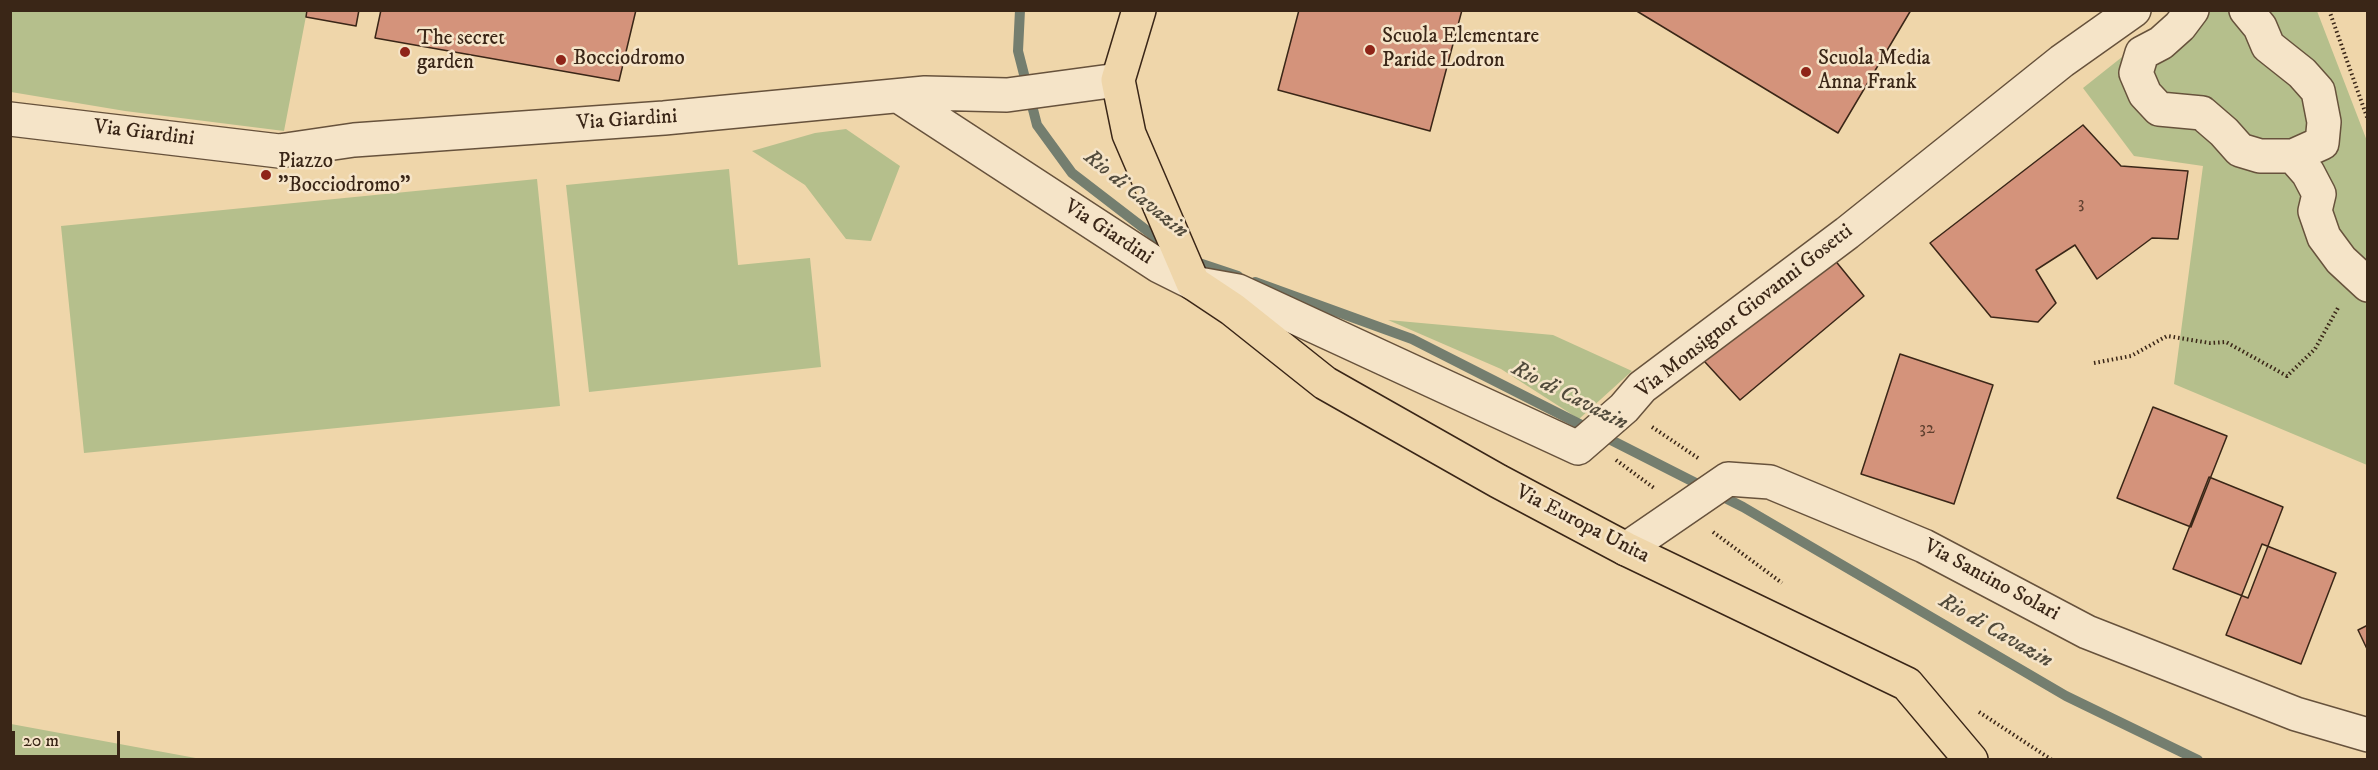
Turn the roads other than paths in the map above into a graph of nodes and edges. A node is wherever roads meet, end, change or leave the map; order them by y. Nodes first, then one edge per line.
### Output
1 (1139, 10) edge
2 (2134, 10) edge
3 (2192, 10) edge
4 (2246, 10) edge
5 (1118, 80) junction
6 (900, 97) junction
7 (10, 119) edge
8 (2292, 156) junction
9 (2362, 279) edge
10 (1193, 283) junction
11 (1626, 549) junction
12 (2367, 735) edge
13 (1971, 759) edge

1 - 5 main road
2 - 10 street, Via Monsignor Giovanni Gosetti
3 - 8 street
4 - 8 street
5 - 6 street
5 - 10 main road
6 - 7 street, Via Giardini
6 - 10 street, Via Giardini
8 - 9 street
10 - 11 main road, Via Europa Unita
11 - 12 street, Via Santino Solari
11 - 13 main road, Via Europa Unita

